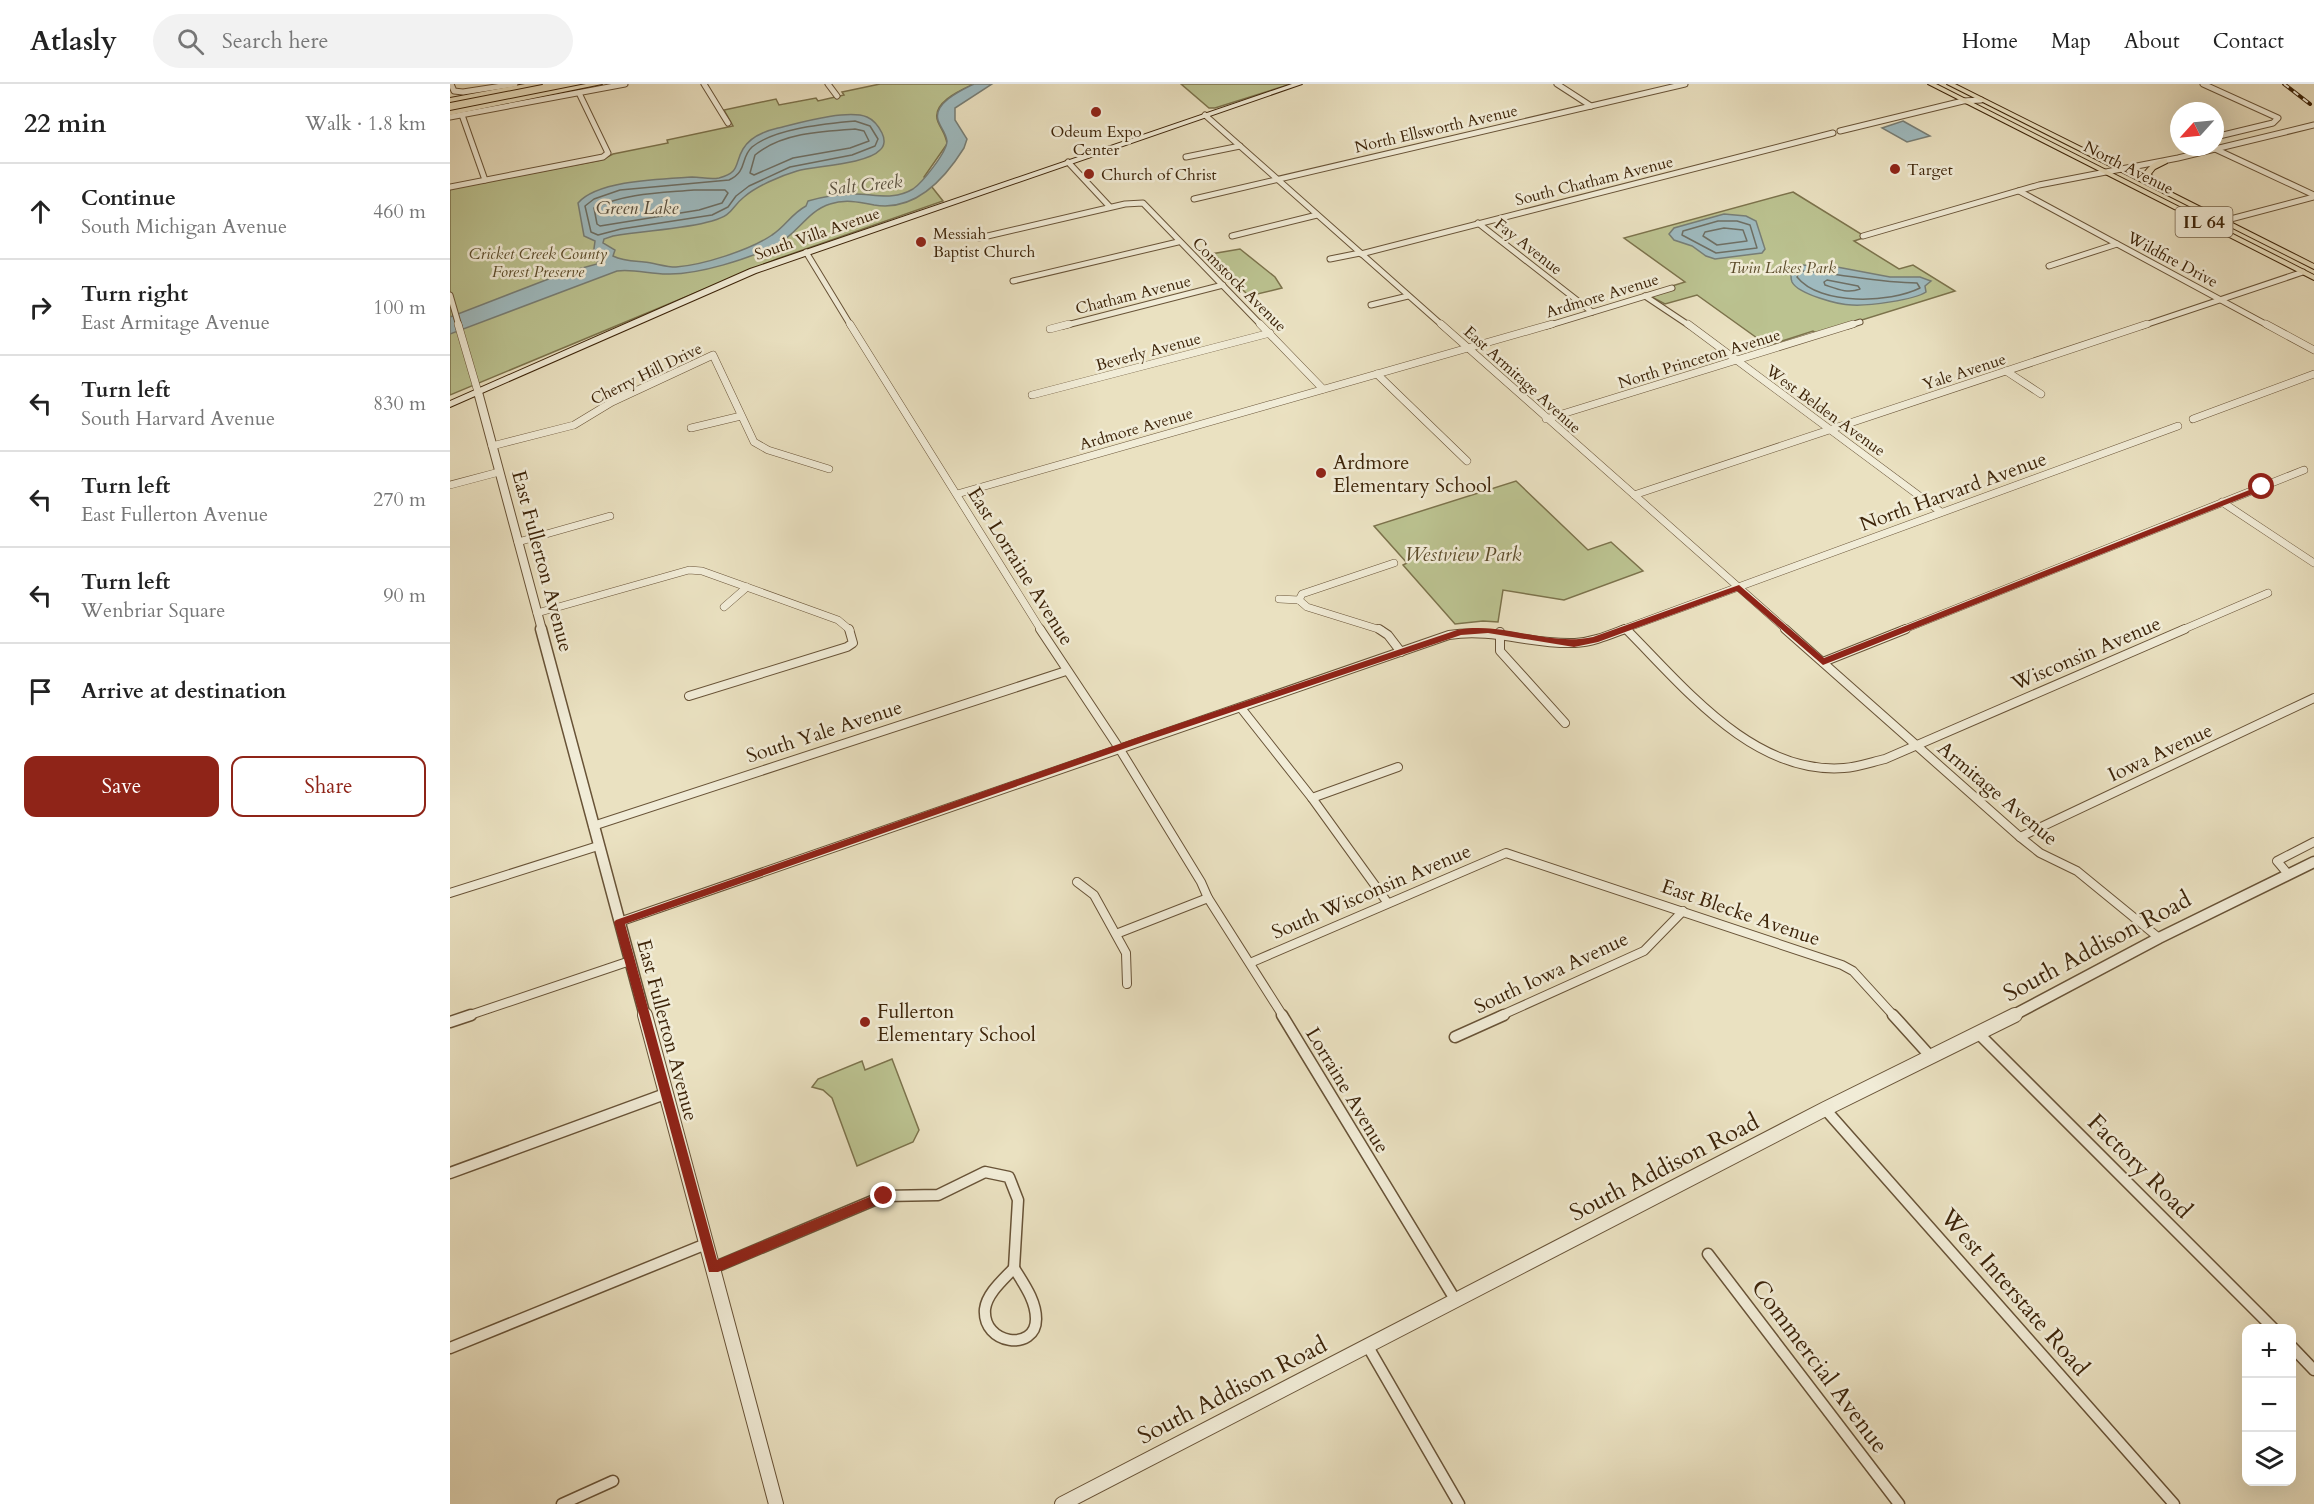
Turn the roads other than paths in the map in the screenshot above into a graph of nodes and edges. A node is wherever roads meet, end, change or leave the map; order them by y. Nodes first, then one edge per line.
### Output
1 (452, 84) edge
2 (515, 84) edge
3 (538, 84) edge
4 (564, 84) edge
5 (596, 84) edge
6 (625, 84) edge
7 (704, 84) edge
8 (828, 84) edge
9 (1299, 84) edge
10 (1557, 84) edge
11 (1685, 84) edge
12 (1931, 84) edge
13 (1950, 84) edge
14 (2203, 84) edge
15 (579, 93) junction
16 (837, 96) dead end
17 (452, 99) edge
18 (1981, 100) junction
19 (1963, 101) junction
20 (1591, 106) junction
21 (450, 113) edge
22 (462, 115) junction
23 (1205, 115) junction
24 (728, 123) dead end
25 (2314, 125) edge
26 (1840, 131) dead end
27 (1833, 133) dead end
28 (2224, 135) edge
29 (2224, 145) edge
30 (1240, 146) junction
31 (2224, 154) edge
32 (2182, 156) edge
33 (1186, 157) dead end
34 (2164, 161) junction
35 (1068, 162) junction
36 (2120, 170) junction
37 (2105, 172) junction
38 (1277, 179) junction
39 (485, 180) junction
40 (450, 187) edge
41 (2162, 190) junction
42 (2019, 191) junction
43 (2314, 196) edge
44 (1194, 199) dead end
45 (1110, 207) junction
46 (1317, 215) junction
47 (2223, 221) junction
48 (1479, 223) junction
49 (1232, 236) dead end
50 (1863, 236) dead end
51 (979, 238) dead end
52 (1178, 242) junction
53 (2116, 244) junction
54 (806, 252) junction
55 (1360, 253) junction
56 (1330, 259) dead end
57 (2049, 266) dead end
58 (2314, 267) edge
59 (2303, 272) junction
60 (2314, 278) edge
61 (1013, 281) dead end
62 (1223, 285) junction
63 (1672, 288) dead end
64 (450, 295) edge
65 (1408, 296) junction
66 (1645, 296) junction
67 (2221, 300) junction
68 (1371, 305) dead end
69 (1592, 312) junction
70 (1860, 322) dead end
71 (1050, 329) dead end
72 (1270, 333) junction
73 (1470, 349) junction
74 (2314, 350) edge
75 (1737, 361) junction
76 (2006, 371) junction
77 (1377, 374) junction
78 (2314, 374) edge
79 (1323, 389) junction
80 (478, 392) junction
81 (2041, 394) dead end
82 (1032, 395) dead end
83 (450, 404) edge
84 (741, 416) junction
85 (1546, 419) junction
86 (2193, 419) dead end
87 (2178, 426) dead end
88 (691, 428) dead end
89 (1830, 430) junction
90 (492, 446) junction
91 (1467, 461) dead end
92 (829, 469) dead end
93 (2304, 470) dead end
94 (499, 472) junction
95 (450, 485) edge
96 (957, 494) junction
97 (1634, 495) junction
98 (2222, 502) junction
99 (1941, 512) junction
100 (610, 516) dead end
101 (518, 542) junction
102 (1394, 563) dead end
103 (2314, 563) edge
104 (747, 587) junction
105 (1739, 587) junction
106 (2268, 593) dead end
107 (1279, 599) dead end
108 (1299, 600) junction
109 (724, 607) dead end
110 (537, 613) junction
111 (1626, 628) junction
112 (1500, 632) junction
113 (1401, 652) junction
114 (1823, 662) junction
115 (1066, 671) junction
116 (689, 696) dead end
117 (2314, 698) edge
118 (1241, 708) junction
119 (1565, 723) dead end
120 (1917, 744) junction
121 (1119, 748) junction
122 (1398, 767) dead end
123 (1312, 798) junction
124 (593, 826) junction
125 (2020, 837) junction
126 (2314, 842) edge
127 (598, 846) junction
128 (1506, 853) joint
129 (2314, 862) edge
130 (2288, 874) junction
131 (1077, 882) dead end
132 (450, 893) edge
133 (1208, 898) junction
134 (1386, 902) junction
135 (1683, 911) junction
136 (619, 922) junction
137 (1116, 934) junction
138 (2159, 938) junction
139 (630, 961) junction
140 (1250, 963) junction
141 (1127, 984) dead end
142 (450, 1023) edge
143 (1978, 1033) junction
144 (1455, 1037) dead end
145 (1931, 1057) junction
146 (666, 1094) junction
147 (1825, 1109) junction
148 (450, 1173) edge
149 (706, 1244) junction
150 (1708, 1254) dead end
151 (713, 1268) junction
152 (1014, 1268) junction
153 (1456, 1301) junction
154 (2268, 1324) edge
155 (1367, 1345) junction
156 (450, 1348) edge
157 (2296, 1351) edge
158 (2314, 1370) edge
159 (613, 1481) dead end
160 (562, 1504) edge
161 (776, 1504) edge
162 (1062, 1504) edge
163 (1459, 1504) edge
164 (1899, 1504) edge
165 (2174, 1504) edge

1 - 17 street
2 - 17 street
3 - 17 highway
4 - 17 highway
5 - 21 highway
6 - 15 street
7 - 24 street
8 - 16 street
9 - 23 main road, South Villa Avenue
10 - 20 street
11 - 20 street, North Ellsworth Avenue
12 - 19 main road, North Avenue / IL 64
13 - 18 main road, North Avenue / IL 64
14 - 28 street
15 - 22 street
15 - 39 street
18 - 19 street
18 - 36 main road, North Avenue / IL 64
19 - 26 street
19 - 37 main road, North Avenue / IL 64
20 - 38 street, North Ellsworth Avenue
21 - 22 street
22 - 39 street
23 - 30 street, East Armitage Avenue
23 - 35 main road, South Villa Avenue
25 - 29 street
27 - 48 street, South Chatham Avenue
30 - 33 street
30 - 38 street, East Armitage Avenue
31 - 43 street
32 - 34 street
34 - 36 street
34 - 41 main road
35 - 45 street
35 - 54 main road, South Villa Avenue
36 - 37 street
36 - 41 main road, North Avenue / IL 64
37 - 42 street
37 - 59 main road, North Avenue / IL 64
38 - 44 street, North Ellsworth Avenue
38 - 46 street, East Armitage Avenue
39 - 40 street
41 - 47 main road, North Avenue / IL 64
42 - 50 street
42 - 53 street, Wildfire Drive
43 - 47 street
45 - 51 street
45 - 52 street, Comstock Avenue
46 - 49 street
46 - 55 street, East Armitage Avenue
47 - 58 main road, North Avenue / IL 64
48 - 55 street, South Chatham Avenue
48 - 69 street, Fay Avenue
52 - 61 street
52 - 62 street, Comstock Avenue
53 - 57 street
53 - 67 street, Wildfire Drive
54 - 80 main road, South Villa Avenue
54 - 96 street, East Lorraine Avenue
55 - 56 street, South Chatham Avenue
55 - 65 street, East Armitage Avenue
59 - 60 main road, North Avenue / IL 64
59 - 67 street, Yale Avenue
62 - 71 street, Chatham Avenue
62 - 72 street, Comstock Avenue
63 - 66 street, Ardmore Avenue
64 - 80 street
65 - 68 street
65 - 73 street, East Armitage Avenue
66 - 69 street, Ardmore Avenue
66 - 75 street, West Belden Avenue
67 - 74 street, Wildfire Drive
67 - 76 street, Yale Avenue
69 - 73 street, Ardmore Avenue
70 - 75 street, North Princeton Avenue
72 - 79 street, Comstock Avenue
72 - 82 street, Beverly Avenue
73 - 77 street, Ardmore Avenue
73 - 85 street, East Armitage Avenue
75 - 85 street, North Princeton Avenue
75 - 89 street, West Belden Avenue
76 - 81 street
76 - 89 street, Yale Avenue
77 - 79 street, Ardmore Avenue
77 - 91 street
78 - 86 street
79 - 96 street, Ardmore Avenue
80 - 83 main road, South Villa Avenue
80 - 90 street, East Fullerton Avenue
84 - 88 street
84 - 90 street, Cherry Hill Drive
84 - 92 street, Cherry Hill Drive
85 - 97 street, East Armitage Avenue
87 - 99 street, North Harvard Avenue
89 - 97 street, Yale Avenue
89 - 99 street, West Belden Avenue
90 - 94 street, East Fullerton Avenue
93 - 98 street
94 - 95 street
94 - 101 street, East Fullerton Avenue
96 - 115 street, East Lorraine Avenue
97 - 105 street, East Armitage Avenue
98 - 103 street
98 - 114 street
99 - 105 street, North Harvard Avenue
100 - 101 street
101 - 110 street, East Fullerton Avenue
102 - 108 street
104 - 109 street
104 - 110 street
104 - 116 street
105 - 111 street, North Harvard Avenue
105 - 114 street, East Armitage Avenue
106 - 120 street, Wisconsin Avenue
107 - 108 street
108 - 113 street
110 - 124 street, East Fullerton Avenue
111 - 112 street, North Harvard Avenue
111 - 120 street, Wisconsin Avenue
112 - 113 street, North Harvard Avenue
112 - 119 street
113 - 118 street, North Harvard Avenue
114 - 120 street, Armitage Avenue
115 - 121 street, East Lorraine Avenue
115 - 124 street, South Yale Avenue
117 - 125 street, Iowa Avenue
118 - 121 street, North Harvard Avenue
118 - 123 street
120 - 125 street, Armitage Avenue
121 - 133 street, East Lorraine Avenue
121 - 136 street, North Harvard Avenue
122 - 123 street
123 - 134 street
124 - 127 street, East Fullerton Avenue
125 - 138 street, Armitage Avenue
126 - 130 street
127 - 132 street
127 - 136 street, East Fullerton Avenue
128 - 134 street, South Wisconsin Avenue
128 - 135 street, East Blecke Avenue
129 - 130 street, South Addison Road
130 - 138 street, South Addison Road
131 - 137 street
133 - 137 street
133 - 140 street, Lorraine Avenue
134 - 140 street, South Wisconsin Avenue
135 - 144 street, South Iowa Avenue
135 - 145 street, East Blecke Avenue
136 - 139 street, East Fullerton Avenue
137 - 141 street
138 - 143 street, South Addison Road
139 - 142 street
139 - 146 street, East Fullerton Avenue
140 - 153 street, Lorraine Avenue
143 - 145 street, South Addison Road
143 - 154 street, Factory Road
145 - 147 street, South Addison Road
146 - 148 street
146 - 149 street, East Fullerton Avenue
147 - 153 street, South Addison Road
147 - 165 street, West Interstate Road
149 - 151 street, East Fullerton Avenue
149 - 156 street
150 - 164 street, Commercial Avenue
151 - 152 street
151 - 161 street, East Fullerton Avenue
152 - 152 street
153 - 155 street, South Addison Road
155 - 162 street, South Addison Road
155 - 163 street
157 - 158 street
159 - 160 street

